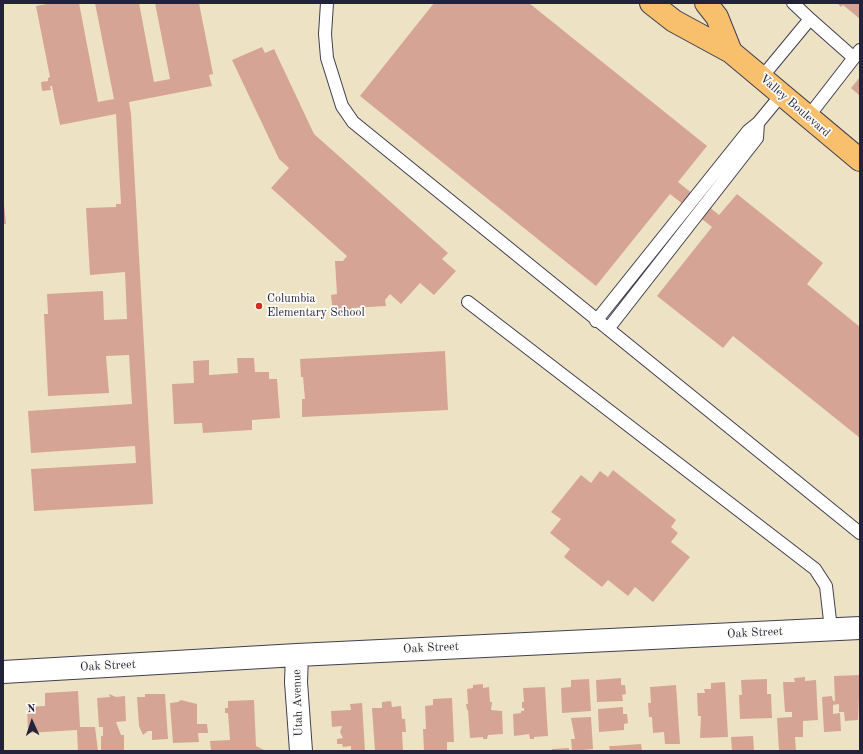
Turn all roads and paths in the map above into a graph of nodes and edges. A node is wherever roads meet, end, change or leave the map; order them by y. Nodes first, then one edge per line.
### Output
1 (327, 3) edge
2 (651, 3) edge
3 (706, 3) edge
4 (793, 3) edge
5 (810, 19) junction
6 (731, 52) junction
7 (857, 54) edge
8 (762, 77) junction
9 (782, 94) junction
10 (808, 117) junction
11 (758, 123) junction
12 (860, 160) edge
13 (468, 302) dead end
14 (596, 321) junction
15 (608, 329) junction
16 (860, 533) edge
17 (860, 628) edge
18 (831, 629) junction
19 (297, 655) junction
20 (3, 672) edge
21 (300, 751) edge

1 - 14 lane
2 - 6 main road, Valley Boulevard
3 - 6 main road
4 - 5 lane
5 - 7 lane
5 - 8 lane
6 - 8 main road, Valley Boulevard
7 - 10 lane
8 - 9 main road, Valley Boulevard
9 - 10 main road, Valley Boulevard
9 - 11 lane
10 - 12 main road, Valley Boulevard
11 - 14 lane
11 - 15 lane
13 - 18 lane
14 - 15 lane
15 - 16 lane
17 - 18 street, Oak Street
18 - 19 street, Oak Street
19 - 20 street, Oak Street
19 - 21 street, Utah Avenue

